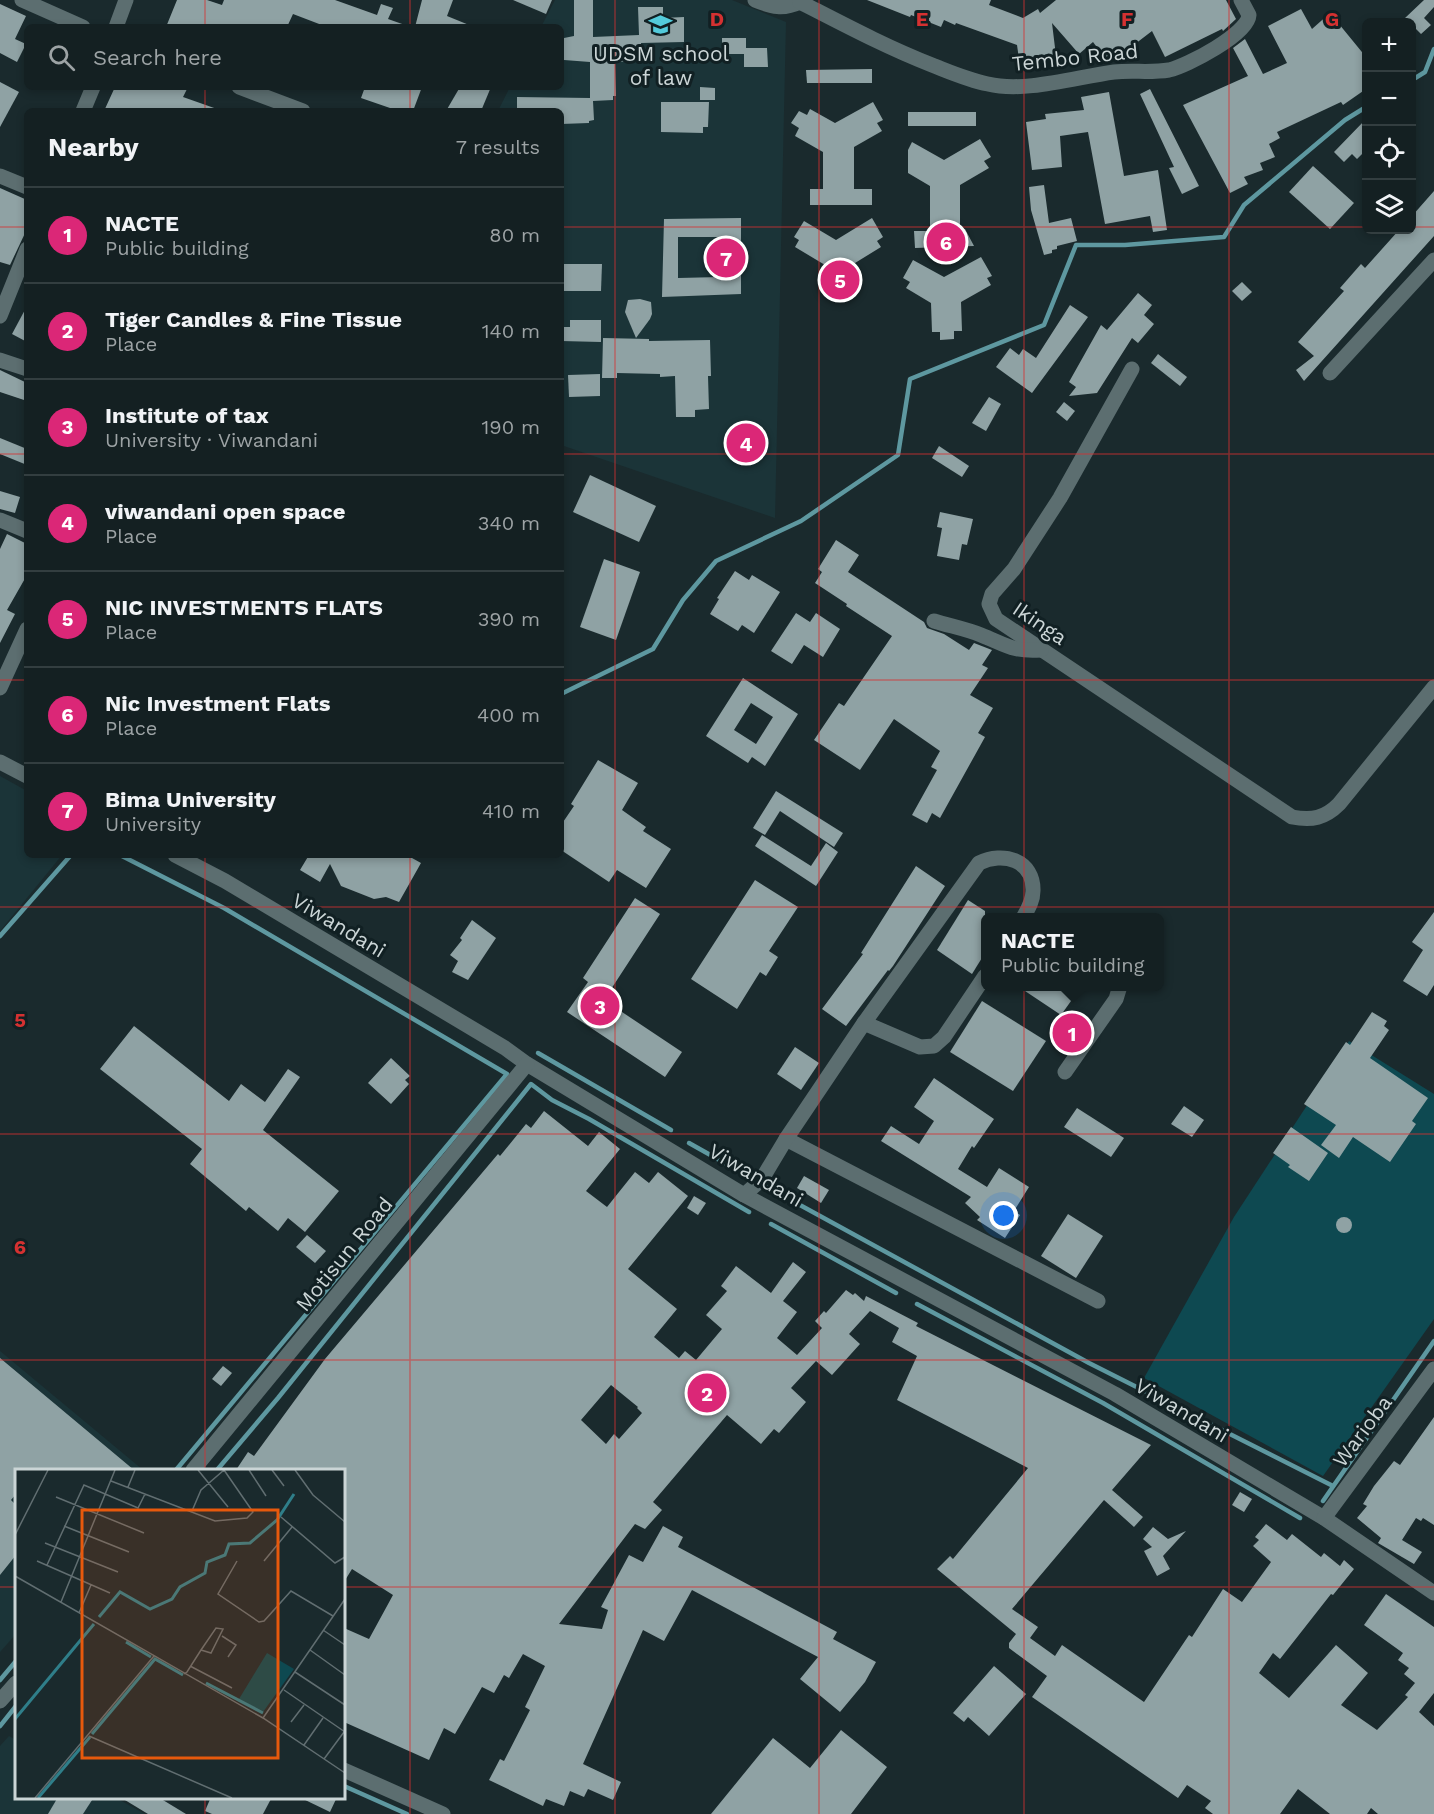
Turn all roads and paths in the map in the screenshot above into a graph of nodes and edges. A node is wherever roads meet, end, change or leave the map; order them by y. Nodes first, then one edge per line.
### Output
1 (22, 0) edge
2 (126, 0) edge
3 (755, 0) edge
4 (1241, 0) edge
5 (800, 1) edge
6 (76, 24) edge
7 (117, 24) edge
8 (92, 90) edge
9 (247, 90) edge
10 (84, 108) edge
11 (295, 108) edge
12 (0, 176) edge
13 (24, 186) edge
14 (24, 256) edge
15 (1434, 260) edge
16 (0, 316) edge
17 (0, 360) edge
18 (24, 368) edge
19 (1132, 369) dead end
20 (1330, 374) dead end
21 (0, 520) edge
22 (24, 530) edge
23 (934, 621) dead end
24 (24, 636) edge
25 (1041, 650) junction
26 (1434, 687) edge
27 (0, 688) edge
28 (0, 762) edge
29 (24, 774) edge
30 (181, 858) edge
31 (1026, 913) edge
32 (981, 982) edge
33 (1119, 991) edge
34 (864, 1023) junction
35 (527, 1064) junction
36 (1065, 1072) dead end
37 (786, 1139) junction
38 (744, 1195) junction
39 (1098, 1300) dead end
40 (1434, 1369) edge
41 (194, 1469) edge
42 (1324, 1518) junction
43 (1434, 1593) edge
44 (15, 1684) edge
45 (0, 1701) edge
46 (345, 1770) edge
47 (442, 1814) edge

1 - 6 street
2 - 7 street
3 - 5 street
4 - 5 street, Tembo Road
8 - 10 street
9 - 11 street
12 - 13 street
14 - 16 street
15 - 20 street
17 - 18 street
19 - 25 street, Ikinga
21 - 22 street
23 - 25 street
24 - 27 street
25 - 26 street, Ikinga
28 - 29 street
30 - 35 street, Viwandani
31 - 34 street
32 - 34 street
33 - 36 street
34 - 37 street
35 - 38 street, Viwandani
35 - 41 street, Motisun Road
37 - 38 street
37 - 39 street
38 - 42 street, Viwandani
40 - 42 street, Warioba
42 - 43 street, Viwandani
44 - 45 street
46 - 47 street

